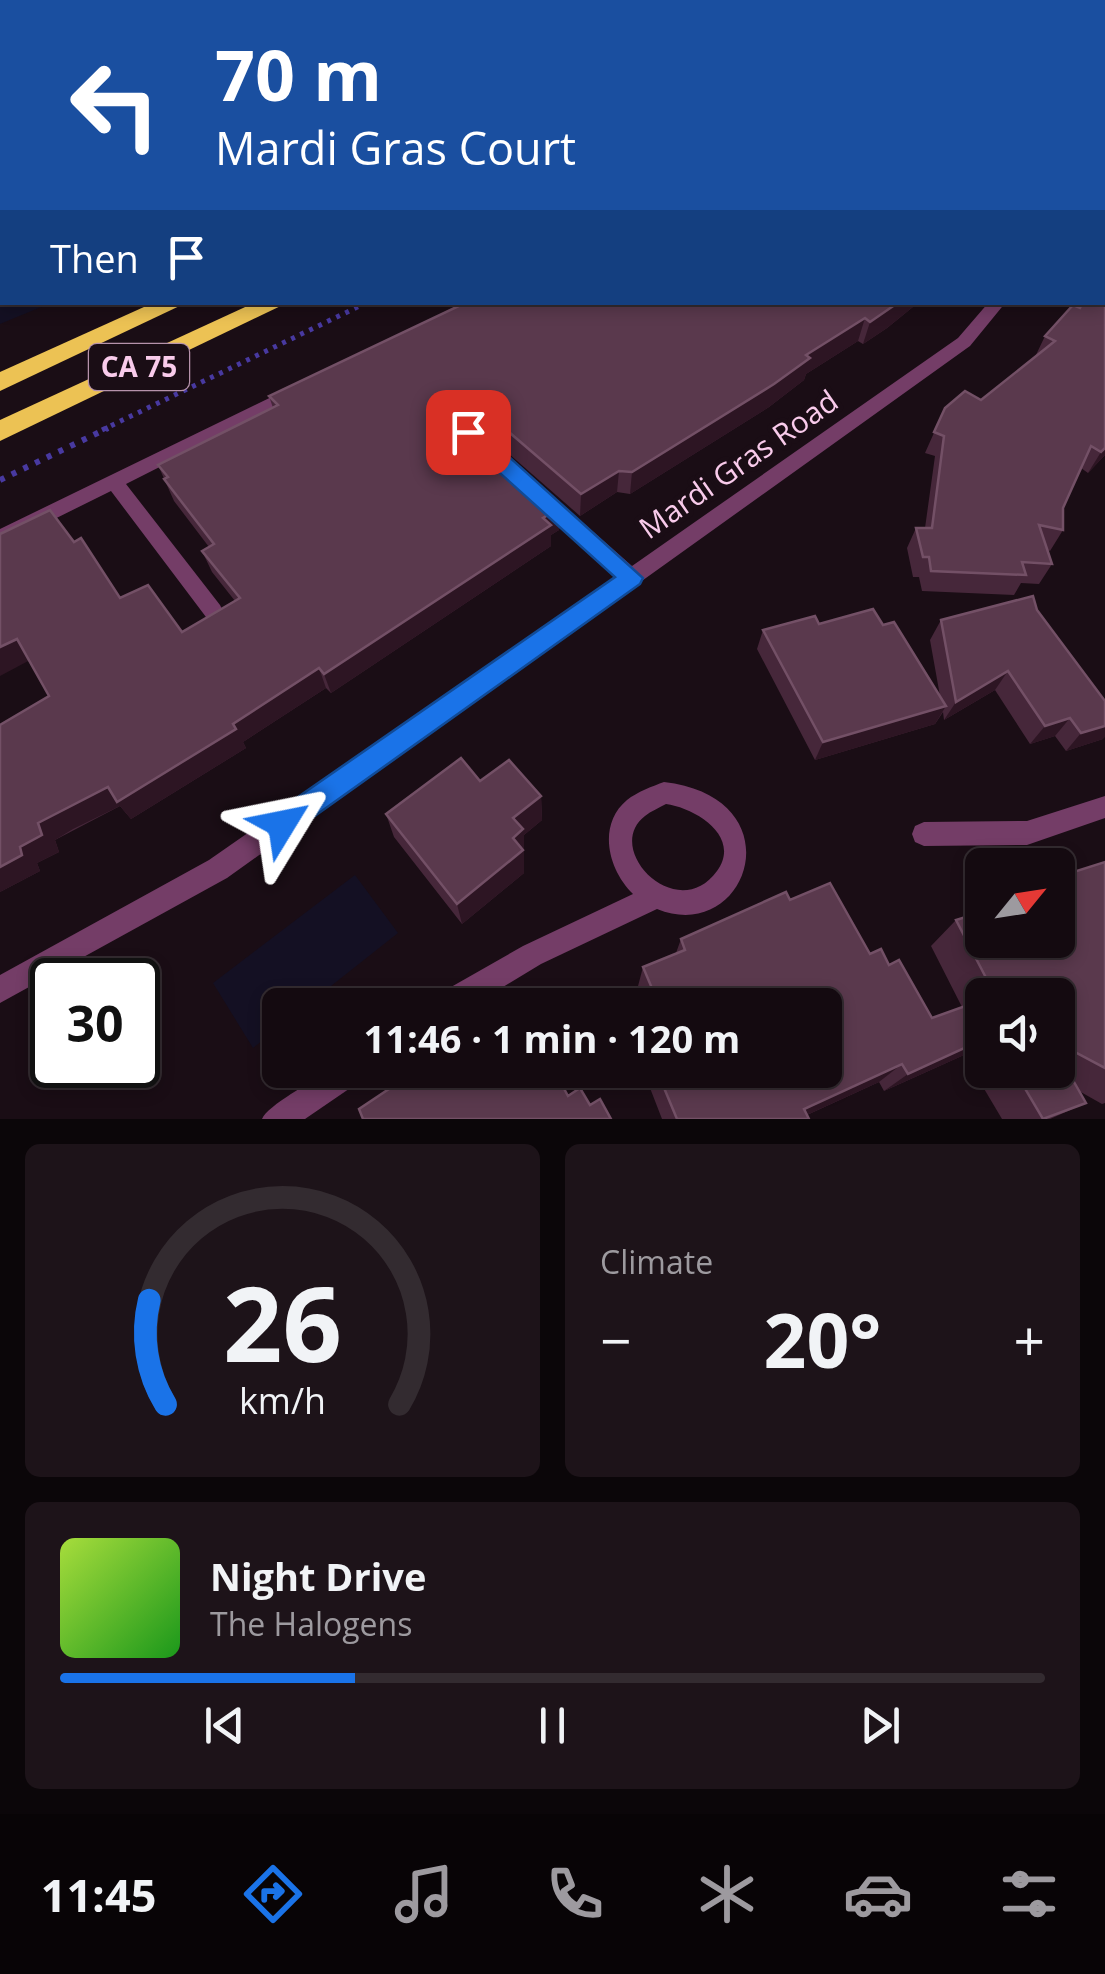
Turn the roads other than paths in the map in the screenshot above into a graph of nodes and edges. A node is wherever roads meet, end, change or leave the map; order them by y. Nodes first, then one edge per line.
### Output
1 (169, 305) edge
2 (271, 305) edge
3 (995, 305) edge
4 (0, 382) edge
5 (302, 388) edge
6 (0, 431) edge
7 (114, 482) junction
8 (527, 484) edge
9 (0, 538) edge
10 (632, 578) junction
11 (213, 610) edge
12 (1105, 807) edge
13 (924, 834) dead end
14 (654, 897) junction
15 (476, 988) edge
16 (0, 990) edge
17 (328, 1088) edge
18 (276, 1119) edge

1 - 4 highway, CA 75
2 - 6 highway, CA 75
3 - 10 street, Mardi Gras Road
5 - 7 street
7 - 9 street
7 - 11 street
8 - 10 street
10 - 16 street, Mardi Gras Road
12 - 13 street
14 - 14 street
14 - 15 street
17 - 18 street

